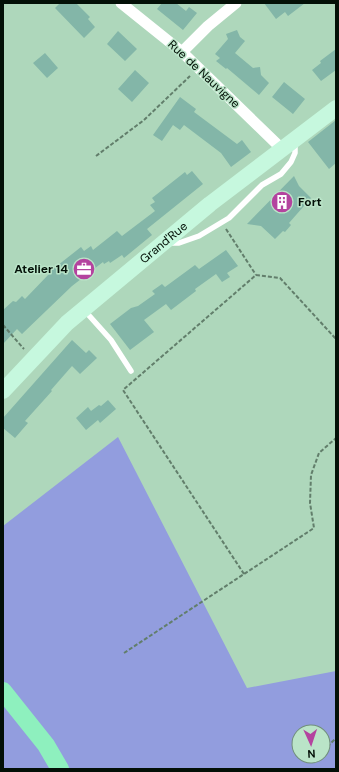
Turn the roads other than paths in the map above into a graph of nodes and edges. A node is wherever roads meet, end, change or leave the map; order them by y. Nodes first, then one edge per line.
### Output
1 (121, 3) edge
2 (236, 3) edge
3 (182, 52) junction
4 (336, 108) edge
5 (289, 144) junction
6 (162, 244) junction
7 (84, 309) junction
8 (132, 370) dead end
9 (3, 391) edge
10 (3, 691) edge
11 (3, 708) edge
12 (49, 769) edge
13 (60, 769) edge

1 - 3 street, Rue de Nauvigne
2 - 3 street
3 - 5 street, Rue de Nauvigne
4 - 5 street, Grand'Rue
5 - 6 street, Grand'Rue
5 - 6 lane
6 - 7 street, Grand'Rue
7 - 8 lane
7 - 9 street, Grand'Rue
10 - 13 main road
11 - 12 main road

